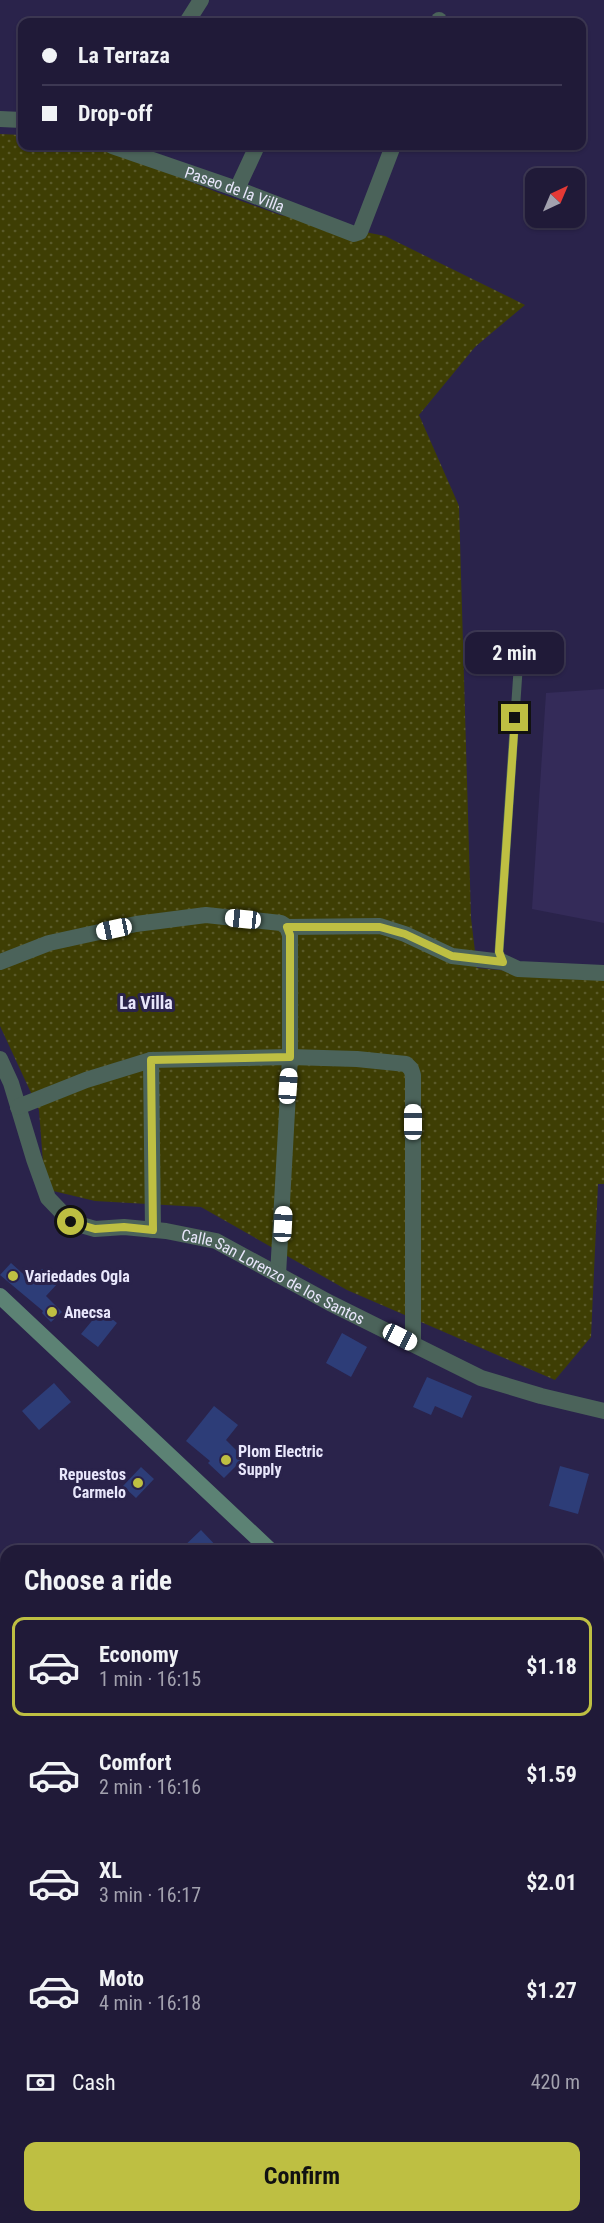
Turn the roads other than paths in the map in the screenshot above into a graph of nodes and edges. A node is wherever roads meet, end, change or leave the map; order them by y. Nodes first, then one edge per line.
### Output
1 (201, 0) edge
2 (190, 18) edge
3 (0, 119) edge
4 (18, 120) edge
5 (124, 150) edge
6 (254, 150) edge
7 (391, 150) edge
8 (237, 189) junction
9 (518, 671) dead end
10 (287, 927) junction
11 (0, 962) edge
12 (503, 962) junction
13 (604, 973) edge
14 (290, 1057) junction
15 (0, 1059) edge
16 (151, 1060) junction
17 (18, 1107) junction
18 (153, 1230) junction
19 (279, 1275) junction
20 (0, 1296) edge
21 (413, 1344) junction
22 (604, 1411) edge
23 (265, 1545) edge

1 - 2 street
3 - 4 street
5 - 8 street, Paseo de la Villa
6 - 8 street
7 - 8 street, Paseo de la Villa
9 - 12 lane
10 - 11 street
10 - 12 street
10 - 14 street
12 - 13 street
14 - 16 street
14 - 19 street
14 - 21 street
15 - 17 street, Calle San Lorenzo de los Santos
16 - 17 street
16 - 18 street
17 - 18 street, Calle San Lorenzo de los Santos
18 - 19 street, Calle San Lorenzo de los Santos
19 - 21 street, Calle San Lorenzo de los Santos
20 - 23 main road
21 - 22 street, Calle San Lorenzo de los Santos

